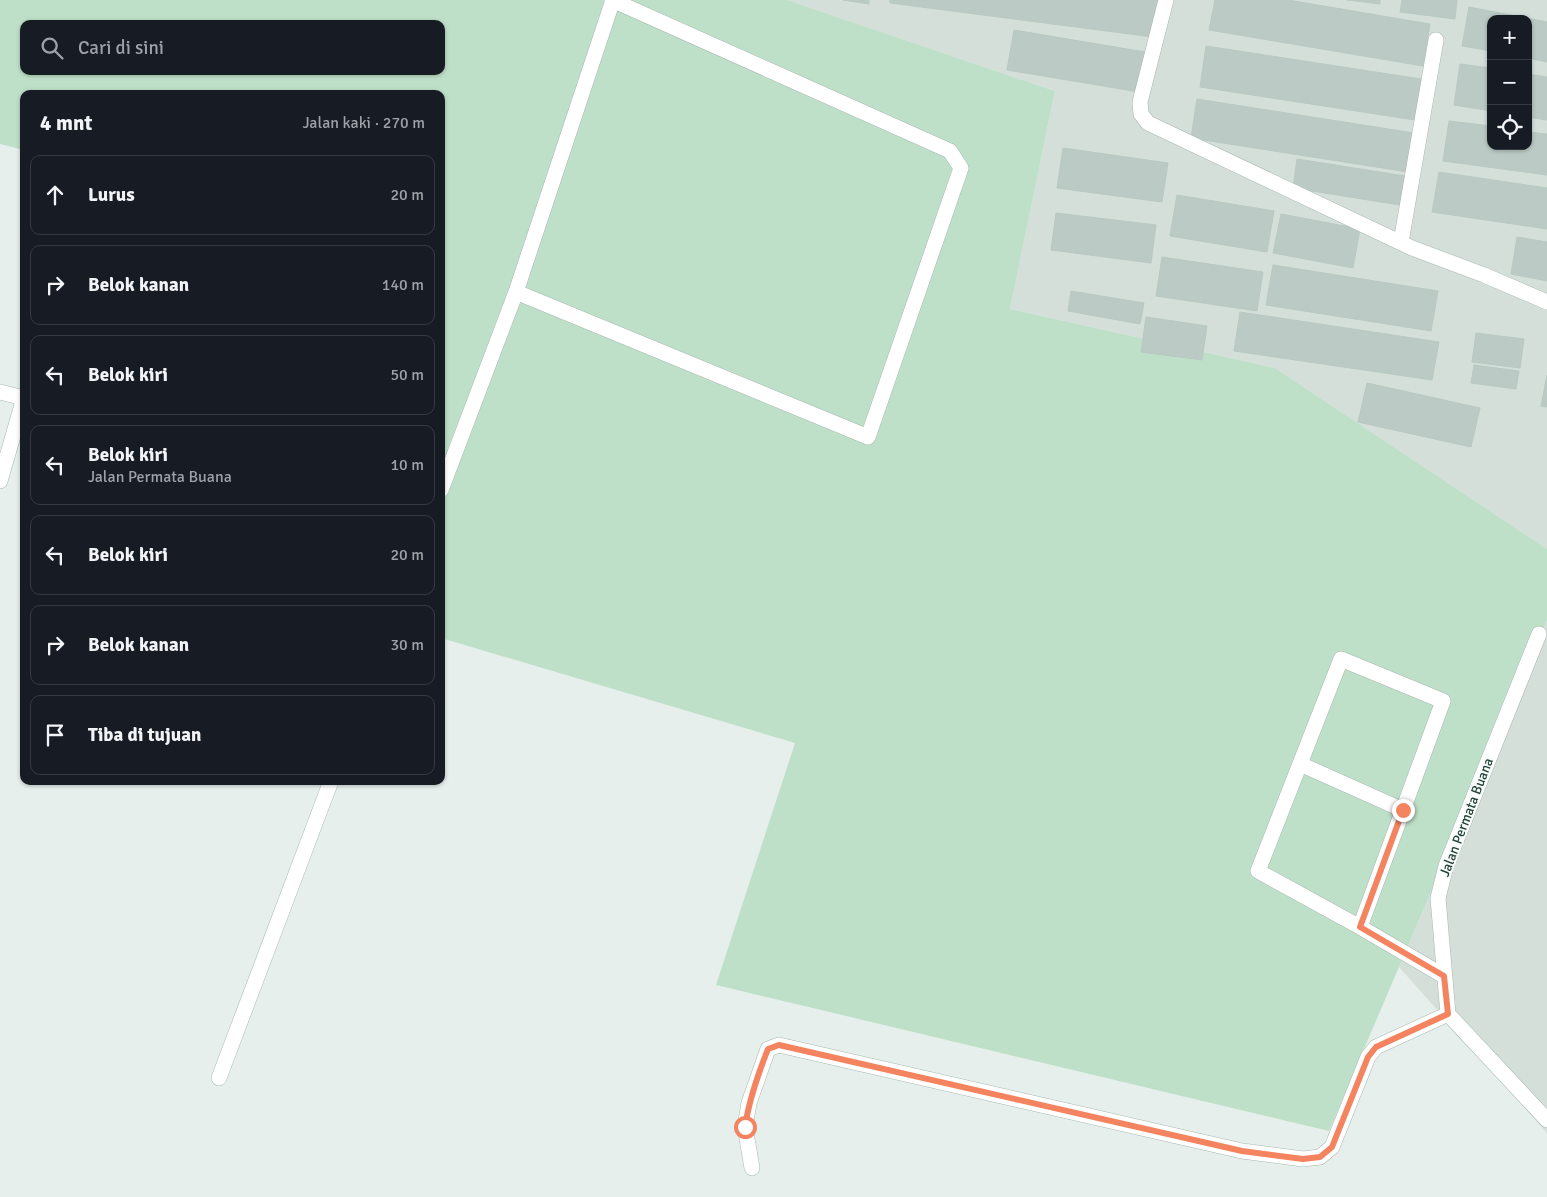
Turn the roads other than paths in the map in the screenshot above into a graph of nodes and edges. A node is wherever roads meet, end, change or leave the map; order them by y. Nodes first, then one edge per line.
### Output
1 (612, 0) edge
2 (1166, 0) edge
3 (1436, 40) dead end
4 (1401, 242) junction
5 (516, 292) junction
6 (1547, 302) edge
7 (0, 392) edge
8 (20, 397) edge
9 (20, 412) edge
10 (445, 479) edge
11 (0, 481) edge
12 (1539, 634) dead end
13 (1300, 764) junction
14 (329, 785) edge
15 (1403, 810) junction
16 (1360, 927) junction
17 (1444, 976) junction
18 (1448, 1014) junction
19 (219, 1078) dead end
20 (1547, 1120) edge
21 (752, 1168) dead end

1 - 5 street
1 - 5 street
2 - 4 street
3 - 4 street
4 - 6 street
5 - 10 street
7 - 8 street
9 - 11 street
12 - 17 street, Jalan Permata Buana
13 - 15 street
13 - 15 street
13 - 16 street
14 - 19 street
15 - 16 street
16 - 17 street
17 - 18 street, Jalan Permata Buana
18 - 20 street
18 - 21 street

